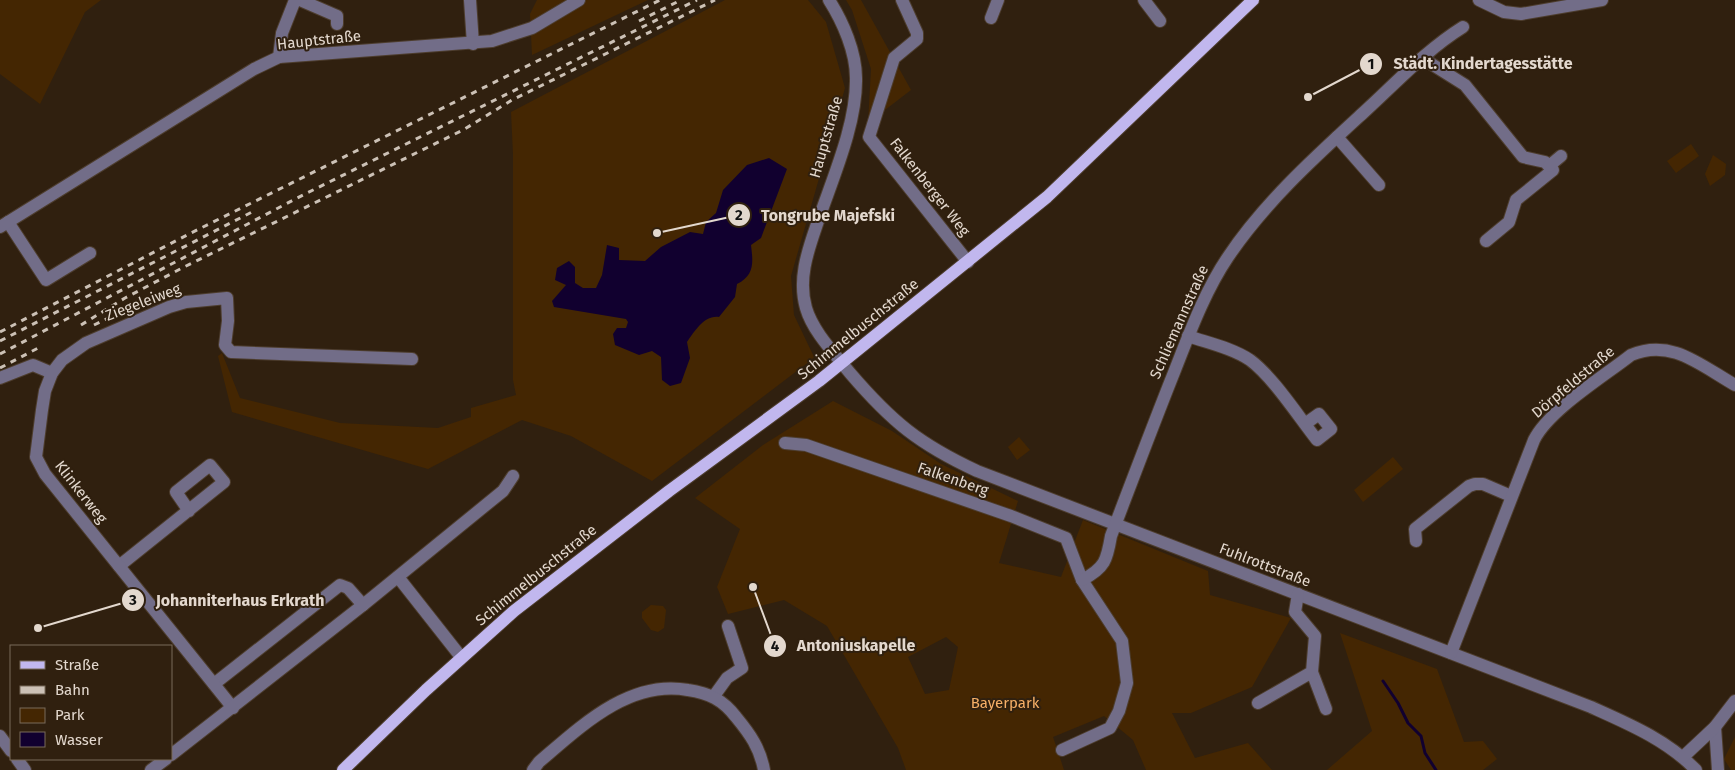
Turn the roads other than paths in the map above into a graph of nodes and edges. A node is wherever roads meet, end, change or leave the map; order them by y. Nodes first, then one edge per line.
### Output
1 (295, 0) edge
2 (300, 0) edge
3 (470, 0) edge
4 (579, 0) edge
5 (830, 0) edge
6 (902, 0) edge
7 (998, 0) edge
8 (1144, 0) edge
9 (1254, 0) edge
10 (1479, 0) edge
11 (1602, 0) edge
12 (1537, 6) edge
13 (991, 18) dead end
14 (1160, 21) dead end
15 (336, 24) dead end
16 (1463, 27) dead end
17 (473, 44) junction
18 (279, 57) junction
19 (1422, 58) junction
20 (1337, 138) junction
21 (1561, 156) dead end
22 (1549, 166) junction
23 (1379, 185) dead end
24 (4, 225) edge
25 (1486, 241) dead end
26 (90, 253) dead end
27 (968, 262) junction
28 (1188, 336) junction
29 (412, 360) dead end
30 (842, 363) junction
31 (52, 373) junction
32 (0, 378) edge
33 (1735, 385) edge
34 (1305, 424) dead end
35 (785, 443) dead end
36 (513, 476) dead end
37 (1511, 496) junction
38 (189, 511) dead end
39 (1115, 525) junction
40 (1416, 541) dead end
41 (118, 566) junction
42 (398, 577) junction
43 (1082, 580) junction
44 (1298, 594) junction
45 (363, 605) junction
46 (728, 626) dead end
47 (1451, 653) junction
48 (462, 657) junction
49 (1312, 672) junction
50 (214, 684) junction
51 (714, 696) junction
52 (1735, 702) edge
53 (1258, 703) dead end
54 (233, 708) junction
55 (1326, 709) dead end
56 (1715, 727) junction
57 (0, 736) edge
58 (10, 750) edge
59 (1062, 750) dead end
60 (172, 754) edge
61 (1683, 757) junction
62 (165, 760) edge
63 (151, 770) edge
64 (343, 770) edge
65 (532, 770) edge
66 (764, 770) edge
67 (1696, 770) edge
68 (1718, 770) edge

1 - 18 street
2 - 15 street
3 - 17 street
4 - 17 street, Hauptstraße
5 - 30 street, Hauptstraße
6 - 27 street, Falkenberger Weg
7 - 13 street
8 - 14 street
9 - 27 main road, Schimmelbuschstraße
10 - 12 street
11 - 12 street
16 - 19 street, Schliemannstraße
17 - 18 street, Hauptstraße
18 - 24 street, Hauptstraße
19 - 20 street, Schliemannstraße
19 - 22 street
20 - 23 street
20 - 28 street, Schliemannstraße
21 - 22 street
22 - 25 street
24 - 26 street, Hauptstraße
27 - 30 main road, Schimmelbuschstraße
28 - 34 street
28 - 39 street, Schliemannstraße
29 - 31 street, Ziegeleiweg
30 - 39 street, Fuhlrottstraße
30 - 48 main road, Schimmelbuschstraße
31 - 32 street
31 - 41 street, Klinkerweg
33 - 37 street, Dörpfeldstraße
35 - 43 street, Falkenberg
36 - 42 street
37 - 40 street
37 - 47 street, Dörpfeldstraße
38 - 41 street
39 - 43 street
39 - 44 street, Fuhlrottstraße
41 - 50 street, Klinkerweg
42 - 45 street
42 - 48 street
43 - 59 street, Falkenberg
44 - 47 street, Fuhlrottstraße
44 - 49 street
45 - 50 street
45 - 54 street
46 - 51 street
47 - 61 street, Fuhlrottstraße
48 - 64 main road, Schimmelbuschstraße
49 - 53 street
49 - 55 street
50 - 54 street, Klinkerweg
51 - 65 street
51 - 66 street
52 - 56 street
54 - 60 street
56 - 61 street
56 - 68 street
57 - 58 street
61 - 67 street, Fuhlrottstraße
62 - 63 street

